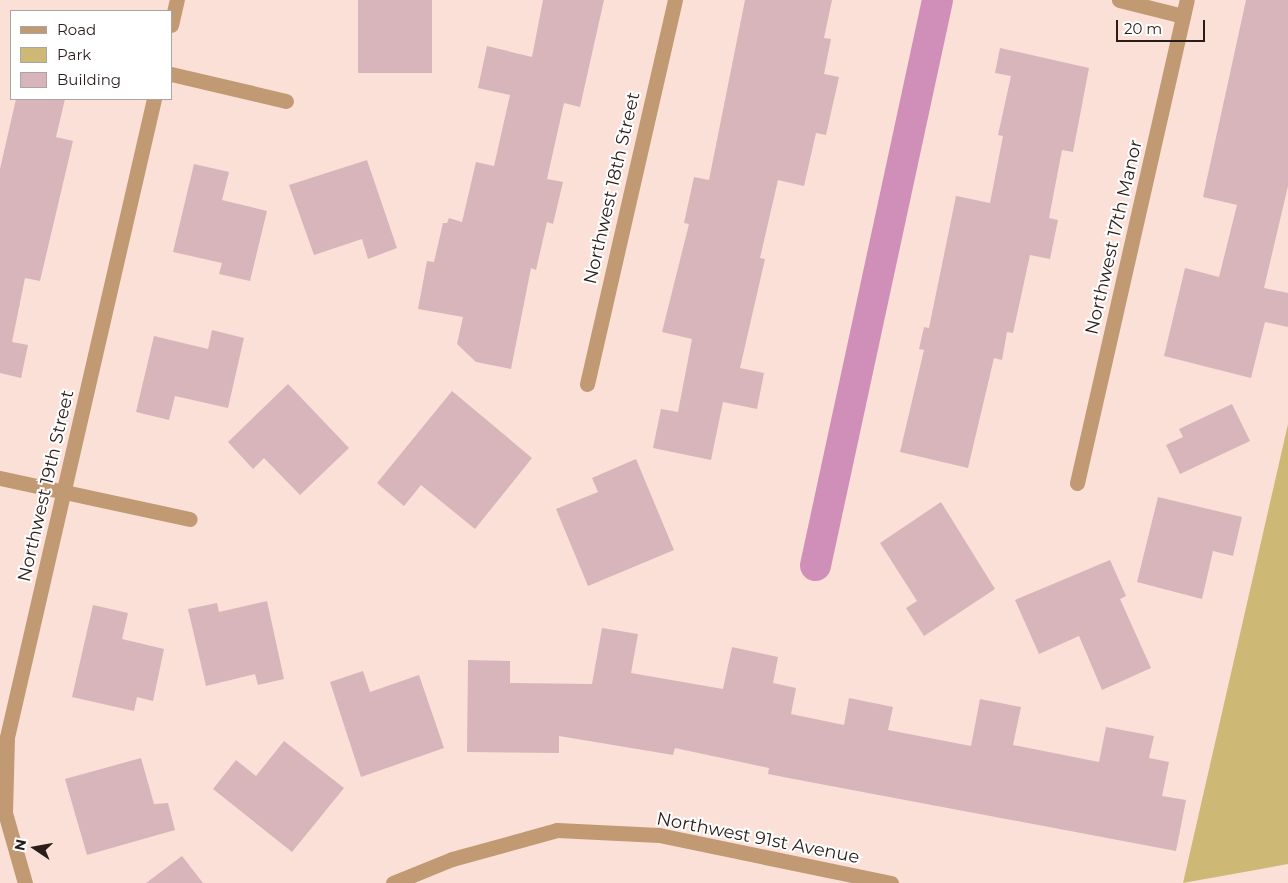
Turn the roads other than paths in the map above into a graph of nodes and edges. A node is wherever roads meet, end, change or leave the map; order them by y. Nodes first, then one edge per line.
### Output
1 (177, 0) edge
2 (674, 0) edge
3 (1119, 0) edge
4 (1187, 0) edge
5 (1184, 16) junction
6 (172, 21) edge
7 (172, 74) edge
8 (154, 100) edge
9 (286, 101) dead end
10 (587, 384) dead end
11 (0, 478) edge
12 (1077, 483) dead end
13 (64, 492) junction
14 (190, 519) dead end
15 (25, 883) edge
16 (393, 883) edge
17 (891, 883) edge

1 - 6 street
2 - 10 street, Northwest 18th Street
3 - 5 street
4 - 5 street, Northwest 17th Manor
5 - 12 street, Northwest 17th Manor
7 - 9 street
8 - 13 street, Northwest 19th Street
11 - 13 street
13 - 14 street
13 - 15 street, Northwest 19th Street
16 - 17 street, Northwest 91st Avenue

